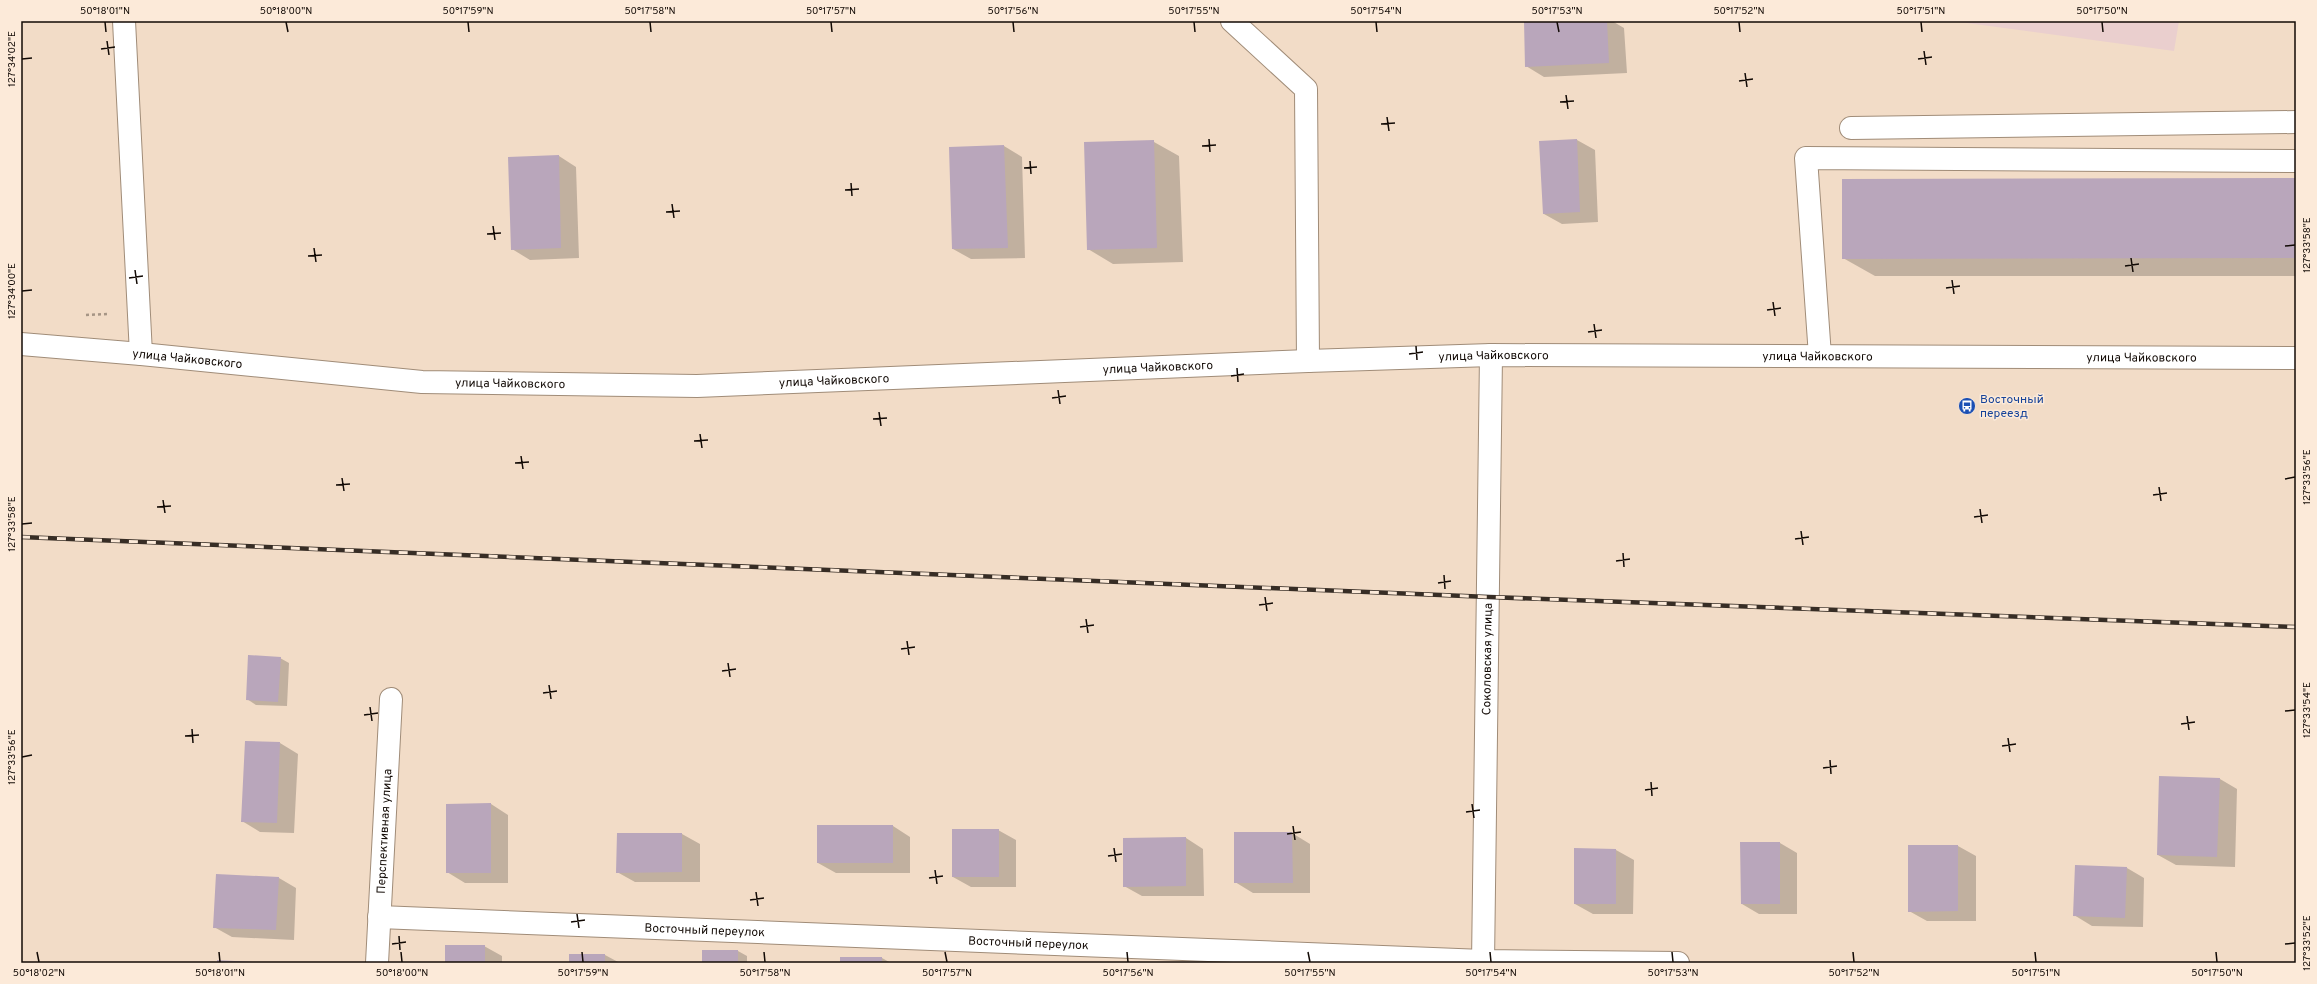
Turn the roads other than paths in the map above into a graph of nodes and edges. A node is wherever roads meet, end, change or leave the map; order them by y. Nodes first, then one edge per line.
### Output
1 (124, 21) edge
2 (1232, 21) edge
3 (2296, 122) edge
4 (1850, 128) dead end
5 (2296, 161) edge
6 (21, 344) edge
7 (141, 354) junction
8 (1491, 355) junction
9 (1820, 356) junction
10 (2296, 358) edge
11 (1308, 361) junction
12 (391, 698) dead end
13 (379, 917) junction
14 (1483, 962) edge
15 (377, 963) edge
16 (1678, 963) edge

1 - 7 street
2 - 11 street
3 - 4 street
5 - 9 street
6 - 7 street, улица Чайковского
7 - 11 street, улица Чайковского
8 - 9 street, улица Чайковского
8 - 11 street, улица Чайковского
8 - 14 street, Соколовская улица
9 - 10 street, улица Чайковского
12 - 13 street, Перспективная улица
13 - 14 street, Восточный переулок
13 - 15 street, Перспективная улица
14 - 16 street, Восточный переулок

